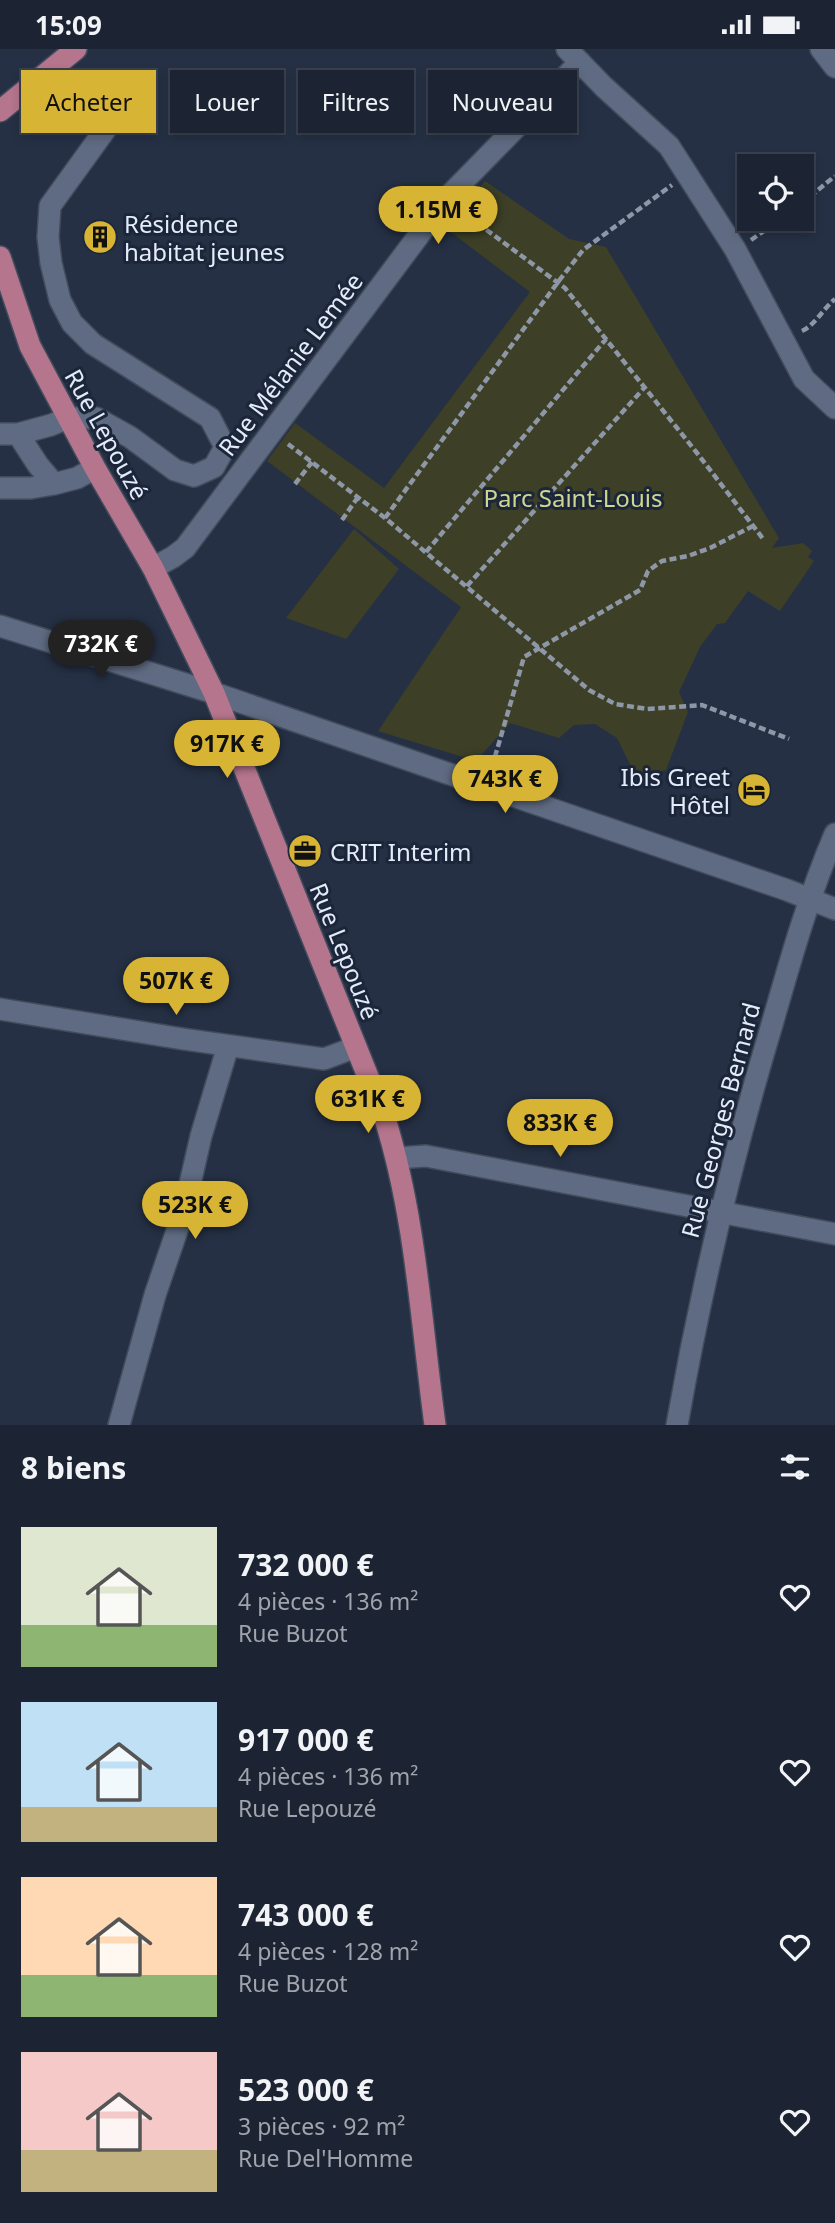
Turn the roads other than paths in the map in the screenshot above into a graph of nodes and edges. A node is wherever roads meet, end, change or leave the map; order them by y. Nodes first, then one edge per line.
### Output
1 (76, 49) edge
2 (821, 49) edge
3 (573, 56) edge
4 (835, 67) edge
5 (50, 70) edge
6 (21, 91) edge
7 (0, 93) edge
8 (21, 94) edge
9 (0, 111) edge
10 (103, 133) edge
11 (0, 257) edge
12 (835, 408) edge
13 (68, 418) junction
14 (9, 434) edge
15 (95, 468) junction
16 (54, 484) junction
17 (0, 488) edge
18 (153, 568) junction
19 (0, 626) edge
20 (215, 693) junction
21 (835, 834) edge
22 (809, 898) junction
23 (835, 909) edge
24 (0, 1009) edge
25 (229, 1046) junction
26 (356, 1047) junction
27 (397, 1158) junction
28 (720, 1212) junction
29 (835, 1234) edge
30 (119, 1425) edge
31 (435, 1425) edge
32 (677, 1425) edge

1 - 5 main road
2 - 4 street
3 - 12 street
3 - 18 street, Rue Mélanie Lemée
6 - 7 main road
8 - 9 main road
10 - 13 street
11 - 13 main road, Rue Lepouzé
13 - 14 street
13 - 15 main road, Rue Lepouzé
14 - 16 street
15 - 16 street
15 - 18 main road, Rue Lepouzé
16 - 17 street
18 - 20 main road, Rue Lepouzé
19 - 20 street
20 - 22 street
20 - 26 main road, Rue Lepouzé
21 - 22 street, Rue Georges Bernard
22 - 23 street
22 - 28 street, Rue Georges Bernard
24 - 25 street
25 - 26 street
25 - 30 street
26 - 27 main road, Rue Lepouzé
27 - 28 street
27 - 31 main road, Rue Lepouzé
28 - 29 street
28 - 32 street, Rue Georges Bernard

